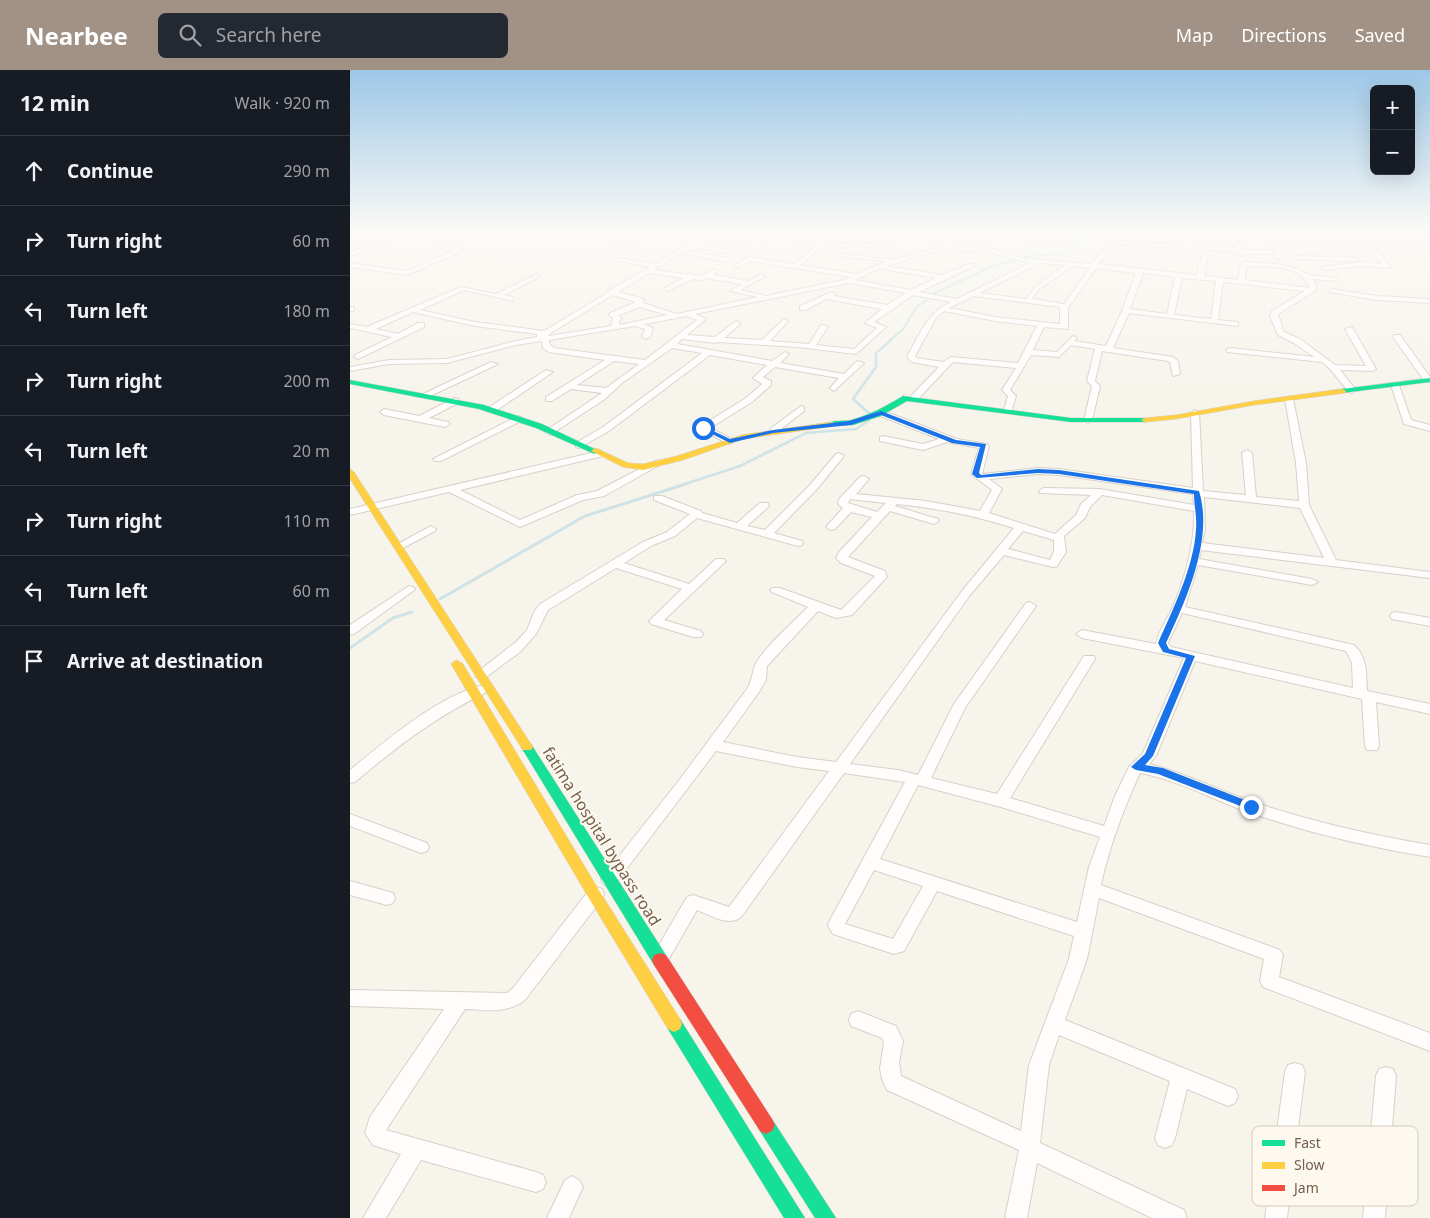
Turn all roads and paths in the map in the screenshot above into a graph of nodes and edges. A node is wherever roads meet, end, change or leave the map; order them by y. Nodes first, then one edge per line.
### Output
1 (522, 284) edge
2 (624, 284) edge
3 (677, 284) edge
4 (748, 284) edge
5 (836, 284) edge
6 (849, 284) edge
7 (874, 284) edge
8 (928, 284) edge
9 (995, 284) edge
10 (1043, 284) edge
11 (1083, 284) edge
12 (1136, 284) edge
13 (1177, 284) edge
14 (1219, 284) edge
15 (1255, 284) edge
16 (1296, 284) edge
17 (1312, 284) edge
18 (667, 289) dead end
19 (1304, 289) junction
20 (1312, 290) junction
21 (914, 291) junction
22 (610, 292) junction
23 (1331, 292) dead end
24 (974, 294) junction
25 (497, 296) junction
26 (765, 297) junction
27 (825, 297) junction
28 (510, 299) dead end
29 (959, 301) junction
30 (1430, 301) edge
31 (1027, 302) junction
32 (640, 304) junction
33 (886, 307) junction
34 (1064, 307) junction
35 (803, 308) dead end
36 (942, 309) junction
37 (412, 310) junction
38 (1126, 311) junction
39 (686, 314) junction
40 (675, 315) junction
41 (1170, 316) junction
42 (784, 321) dead end
43 (1214, 321) junction
44 (634, 323) junction
45 (421, 324) dead end
46 (736, 324) dead end
47 (1235, 324) dead end
48 (1041, 325) junction
49 (350, 326) edge
50 (824, 327) dead end
51 (615, 328) junction
52 (1349, 329) dead end
53 (368, 330) junction
54 (1283, 335) junction
55 (399, 336) junction
56 (545, 336) junction
57 (1397, 336) dead end
58 (646, 337) dead end
59 (680, 337) junction
60 (715, 341) junction
61 (763, 344) junction
62 (670, 345) junction
63 (811, 347) junction
64 (1104, 349) junction
65 (1230, 350) dead end
66 (1290, 351) dead end
67 (1028, 352) junction
68 (707, 353) junction
69 (785, 354) dead end
70 (358, 357) dead end
71 (613, 358) junction
72 (1324, 360) junction
73 (647, 363) junction
74 (860, 363) dead end
75 (494, 364) dead end
76 (773, 364) junction
77 (944, 365) junction
78 (1021, 366) junction
79 (1333, 367) junction
80 (350, 370) edge
81 (549, 372) dead end
82 (1176, 374) dead end
83 (845, 377) junction
84 (1429, 380) edge
85 (350, 382) edge
86 (1395, 385) junction
87 (569, 386) junction
88 (834, 388) dead end
89 (1352, 390) junction
90 (609, 391) junction
91 (425, 395) junction
92 (1288, 398) junction
93 (549, 399) dead end
94 (914, 399) junction
95 (455, 401) junction
96 (801, 409) dead end
97 (491, 410) junction
98 (1008, 410) junction
99 (384, 412) dead end
100 (1195, 413) junction
101 (880, 414) junction
102 (518, 419) junction
103 (421, 420) junction
104 (1088, 420) junction
105 (445, 424) dead end
106 (1428, 427) edge
107 (773, 431) junction
108 (550, 432) junction
109 (883, 439) dead end
110 (948, 439) junction
111 (730, 441) junction
112 (579, 445) junction
113 (1247, 453) dead end
114 (600, 454) junction
115 (839, 456) dead end
116 (438, 459) dead end
117 (658, 463) junction
118 (350, 472) edge
119 (980, 477) junction
120 (864, 479) dead end
121 (451, 489) junction
122 (1044, 491) dead end
123 (1100, 492) junction
124 (350, 493) edge
125 (1197, 493) junction
126 (848, 496) junction
127 (658, 498) dead end
128 (1251, 500) junction
129 (764, 505) dead end
130 (1304, 505) junction
131 (372, 507) junction
132 (849, 508) junction
133 (887, 508) junction
134 (1198, 509) junction
135 (358, 513) edge
136 (696, 515) junction
137 (983, 515) junction
138 (934, 521) dead end
139 (739, 527) junction
140 (831, 527) dead end
141 (1021, 527) junction
142 (431, 529) dead end
143 (766, 535) junction
144 (1058, 538) junction
145 (798, 543) dead end
146 (399, 546) junction
147 (1197, 546) junction
148 (1001, 552) junction
149 (720, 561) dead end
150 (1193, 561) junction
151 (410, 562) junction
152 (1330, 562) junction
153 (615, 564) junction
154 (396, 566) dead end
155 (1430, 575) edge
156 (1312, 582) dead end
157 (690, 588) junction
158 (409, 589) dead end
159 (776, 590) dead end
160 (816, 606) junction
161 (1030, 606) dead end
162 (1178, 609) junction
163 (1396, 616) dead end
164 (1430, 622) edge
165 (350, 632) edge
166 (697, 634) dead end
167 (1082, 634) dead end
168 (448, 650) dead end
169 (1166, 650) junction
170 (1191, 656) junction
171 (1089, 659) dead end
172 (481, 674) junction
173 (490, 687) junction
174 (474, 693) junction
175 (1364, 695) junction
176 (1430, 709) edge
177 (712, 745) junction
178 (1372, 746) dead end
179 (840, 766) junction
180 (1136, 767) junction
181 (350, 778) edge
182 (918, 780) junction
183 (1001, 801) junction
184 (350, 820) edge
185 (1109, 834) junction
186 (421, 847) dead end
187 (1430, 851) edge
188 (870, 862) junction
189 (609, 878) junction
190 (933, 883) junction
191 (350, 888) edge
192 (1093, 888) junction
193 (595, 896) junction
194 (387, 898) dead end
195 (1084, 932) junction
196 (660, 960) junction
197 (350, 998) edge
198 (460, 1001) junction
199 (858, 1020) dead end
200 (1054, 1024) junction
201 (1430, 1042) edge
202 (1295, 1072) dead end
203 (1180, 1076) junction
204 (1386, 1076) dead end
205 (1228, 1096) dead end
206 (1288, 1126) edge
207 (1382, 1126) edge
208 (1165, 1138) dead end
209 (1030, 1147) junction
210 (416, 1149) junction
211 (536, 1182) dead end
212 (572, 1187) dead end
213 (374, 1218) edge
214 (558, 1218) edge
215 (795, 1218) edge
216 (826, 1218) edge
217 (1016, 1218) edge
218 (1176, 1218) edge

1 - 25 street
2 - 22 street
3 - 18 street
4 - 26 street
5 - 26 street
6 - 27 street
7 - 21 street
8 - 21 street
9 - 24 street
10 - 31 street
11 - 34 street
12 - 38 street
13 - 41 street
14 - 43 street
15 - 19 street
16 - 19 street
17 - 20 street
19 - 20 street
20 - 54 street
21 - 29 street
21 - 33 street
22 - 32 street
22 - 56 street
23 - 30 street
24 - 29 street
24 - 31 street
25 - 28 street
25 - 37 street
26 - 39 street
27 - 33 street
27 - 35 street
29 - 36 street
31 - 34 street
32 - 40 street
32 - 51 street
33 - 63 street
34 - 48 street
36 - 48 street
36 - 77 street
37 - 53 street
37 - 56 street
38 - 41 street
38 - 64 street
39 - 40 street
39 - 59 street
40 - 44 street
41 - 43 street
42 - 61 street
43 - 47 street
44 - 51 street
44 - 58 street
45 - 55 street
46 - 60 street
48 - 67 street
49 - 53 street
50 - 63 street
51 - 56 street
52 - 79 street
53 - 55 street
54 - 66 street
54 - 72 street
55 - 70 street
56 - 71 street
56 - 80 street
57 - 84 street
59 - 60 street
59 - 62 street
60 - 61 street
61 - 63 street
62 - 68 street
62 - 73 street
64 - 67 street
64 - 82 street
64 - 104 street
65 - 72 street
67 - 78 street
68 - 76 street
68 - 112 street
69 - 76 street
71 - 73 street
71 - 87 street
72 - 79 street
73 - 90 street
74 - 83 street
75 - 91 street
76 - 83 street
76 - 111 street
77 - 78 street
77 - 94 street
78 - 98 street
79 - 89 street
81 - 97 street
83 - 88 street
84 - 86 main road
85 - 91 main road
86 - 89 main road
86 - 106 street
87 - 90 street
87 - 93 street
89 - 92 main road
90 - 108 street
91 - 95 main road
92 - 100 main road
92 - 130 street
94 - 98 main road
94 - 101 main road
95 - 97 main road
95 - 103 street
96 - 107 street
97 - 102 main road
98 - 104 main road
99 - 103 street
100 - 104 main road
100 - 125 street
101 - 107 main road
101 - 110 street
102 - 108 main road
102 - 116 street
103 - 105 street
107 - 111 main road
108 - 112 main road
109 - 110 street
110 - 119 street
111 - 117 main road
112 - 114 main road
113 - 128 street
114 - 117 main road
114 - 121 street
115 - 143 street
117 - 121 street
118 - 131 main road, fatima hospital bypass road
119 - 125 street
119 - 137 street
120 - 126 street
121 - 131 street
122 - 123 street
123 - 134 street
123 - 144 street
124 - 135 main road
125 - 128 street
125 - 134 street
126 - 132 street
126 - 133 street
127 - 136 street
128 - 130 street
129 - 139 street
130 - 152 street
131 - 135 street
131 - 146 main road, fatima hospital bypass road
132 - 133 street
132 - 140 street
133 - 137 street
133 - 138 street
133 - 160 street
134 - 147 street
136 - 139 street
136 - 153 street
137 - 141 street
139 - 143 street
141 - 144 street
141 - 148 street
142 - 146 street
143 - 145 street
144 - 148 street
146 - 151 main road, fatima hospital bypass road
147 - 150 street
147 - 152 street
148 - 179 street
149 - 157 street
150 - 156 street
150 - 162 street
151 - 154 main road
151 - 172 main road, fatima hospital bypass road
152 - 155 street
153 - 157 street
153 - 172 street
157 - 166 street
158 - 165 street
159 - 160 street
160 - 177 street
161 - 182 street
162 - 169 street
162 - 175 street
163 - 164 street
167 - 169 street
168 - 174 main road
169 - 170 street
170 - 175 street
170 - 180 street
171 - 183 street
172 - 173 main road, fatima hospital bypass road
173 - 174 street
173 - 189 main road, fatima hospital bypass road
174 - 181 street
174 - 193 main road
175 - 176 street
175 - 178 street
177 - 179 street
177 - 189 street
179 - 182 street
179 - 196 street
180 - 185 street
180 - 187 street
182 - 183 street
182 - 188 street
183 - 185 street
184 - 186 street
185 - 192 street
188 - 190 street
188 - 190 street
189 - 193 street
189 - 196 main road, fatima hospital bypass road
190 - 195 street
191 - 194 street
192 - 195 street
192 - 201 street
193 - 198 street
193 - 215 main road
195 - 200 street
196 - 216 main road, fatima hospital bypass road
197 - 198 street
198 - 210 street
199 - 209 street
200 - 203 street
200 - 209 street
202 - 206 street
203 - 205 street
203 - 208 street
204 - 207 street
209 - 217 street
209 - 218 street
210 - 211 street
210 - 213 street
212 - 214 street

